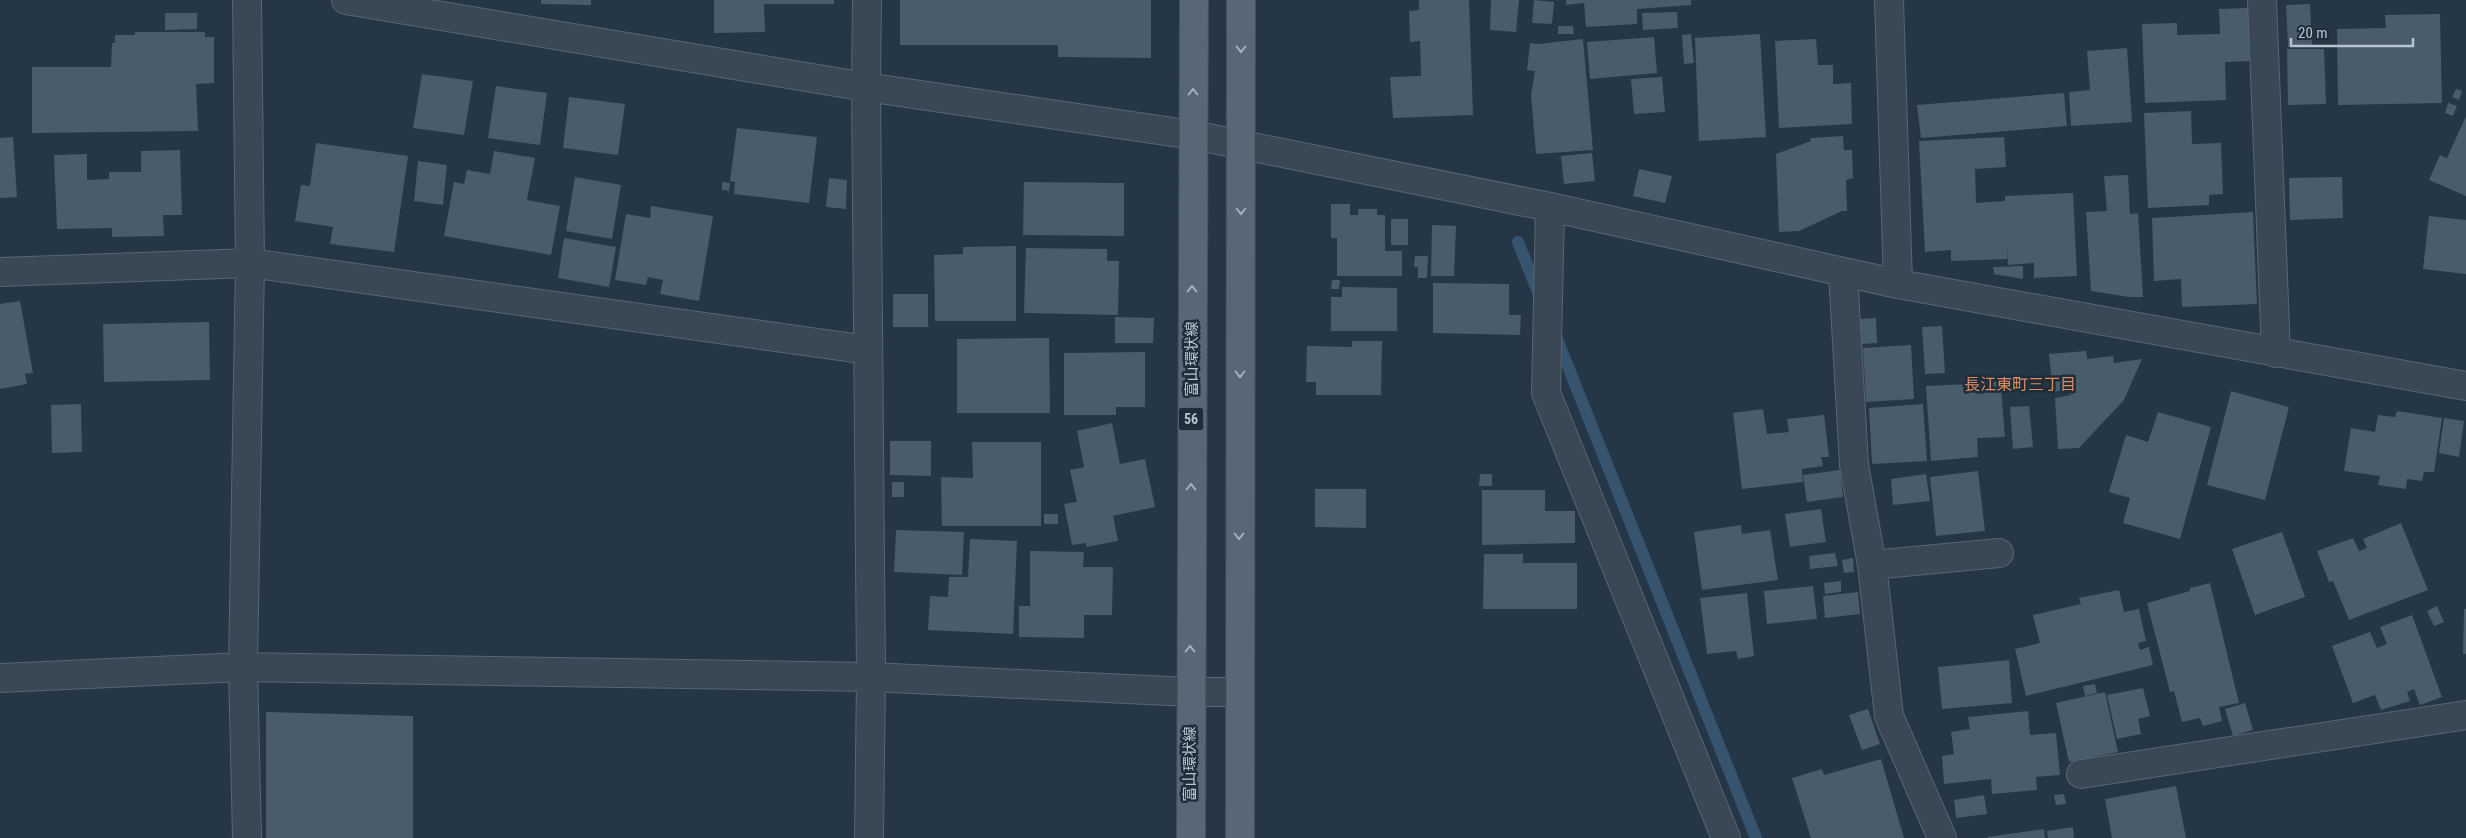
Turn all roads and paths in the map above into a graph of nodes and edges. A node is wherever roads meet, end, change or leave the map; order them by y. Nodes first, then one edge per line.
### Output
1 (247, 0) edge
2 (346, 0) edge
3 (868, 0) edge
4 (1194, 0) edge
5 (1241, 0) edge
6 (1889, 0) edge
7 (2262, 0) edge
8 (866, 87) junction
9 (1193, 135) junction
10 (1240, 144) junction
11 (1550, 207) junction
12 (250, 263) junction
13 (0, 272) edge
14 (1843, 272) junction
15 (1898, 284) junction
16 (868, 350) junction
17 (2276, 353) junction
18 (2466, 386) edge
19 (1999, 553) dead end
20 (1872, 565) junction
21 (243, 667) junction
22 (0, 678) edge
23 (871, 678) junction
24 (1190, 692) junction
25 (1239, 692) junction
26 (2466, 715) edge
27 (2081, 774) dead end
28 (247, 838) edge
29 (869, 838) edge
30 (1190, 838) edge
31 (1240, 838) edge
32 (1726, 838) edge
33 (1942, 838) edge

1 - 12 street
2 - 8 street
3 - 8 street
9 -> 4 main road, 富山環状線 / 56
5 -> 10 main road
6 - 15 street
7 - 17 street
8 - 9 street
8 - 16 street
9 - 10 street
24 -> 9 main road, 富山環状線 / 56
10 - 11 street
10 -> 25 main road
11 - 14 street
11 - 32 street
12 - 13 street
12 - 16 street
12 - 21 street
14 - 15 street
14 - 20 street
15 - 17 street
16 - 23 street
17 - 18 street
19 - 20 street
20 - 33 street
21 - 22 street
21 - 23 street
21 - 28 street
23 - 24 street
23 - 29 street
24 - 25 street
24 - 30 main road, 富山環状線 / 56
25 - 31 main road
26 - 27 street

